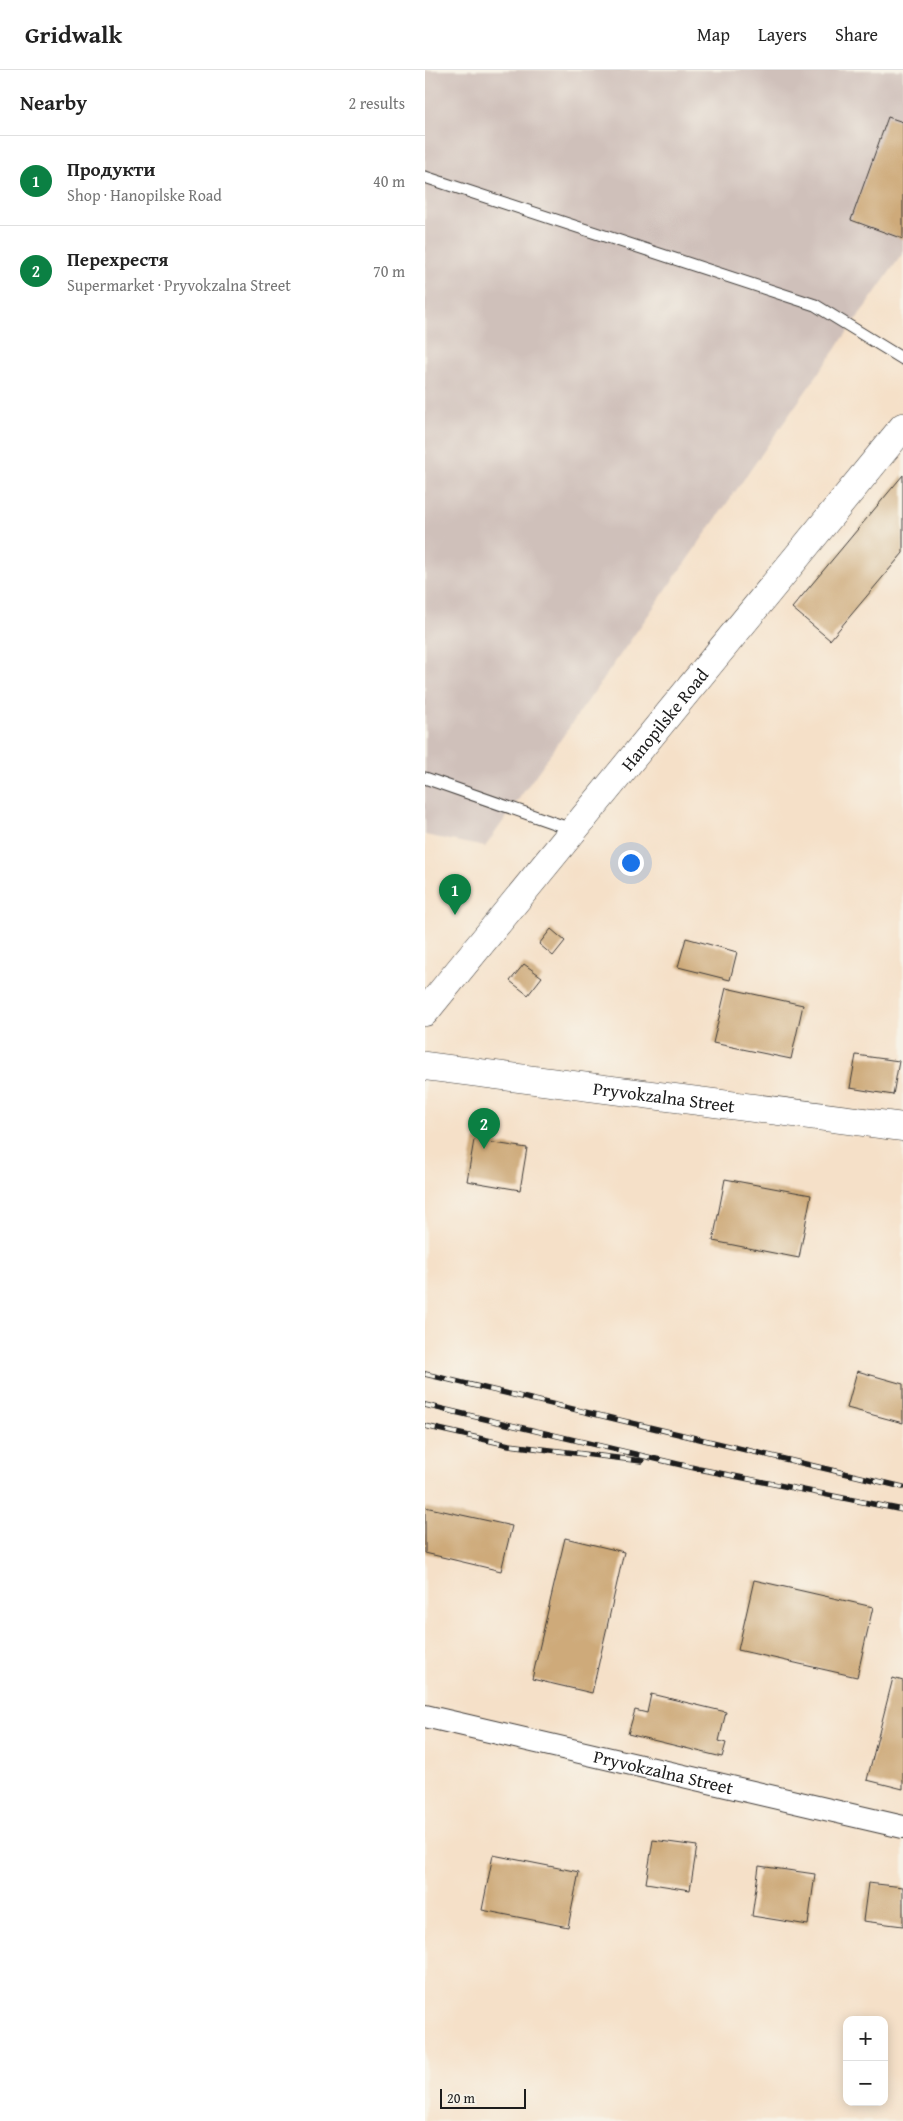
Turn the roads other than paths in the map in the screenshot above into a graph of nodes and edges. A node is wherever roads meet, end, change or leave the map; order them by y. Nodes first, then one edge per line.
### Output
1 (425, 177) edge
2 (903, 359) edge
3 (903, 427) edge
4 (425, 778) edge
5 (574, 830) junction
6 (425, 1012) edge
7 (425, 1066) edge
8 (903, 1127) edge
9 (425, 1716) edge
10 (903, 1827) edge

1 - 2 lane
3 - 5 main road, Hanopilske Road
4 - 5 lane
5 - 6 main road, Hanopilske Road
7 - 8 main road, Pryvokzalna Street
9 - 10 street, Pryvokzalna Street

